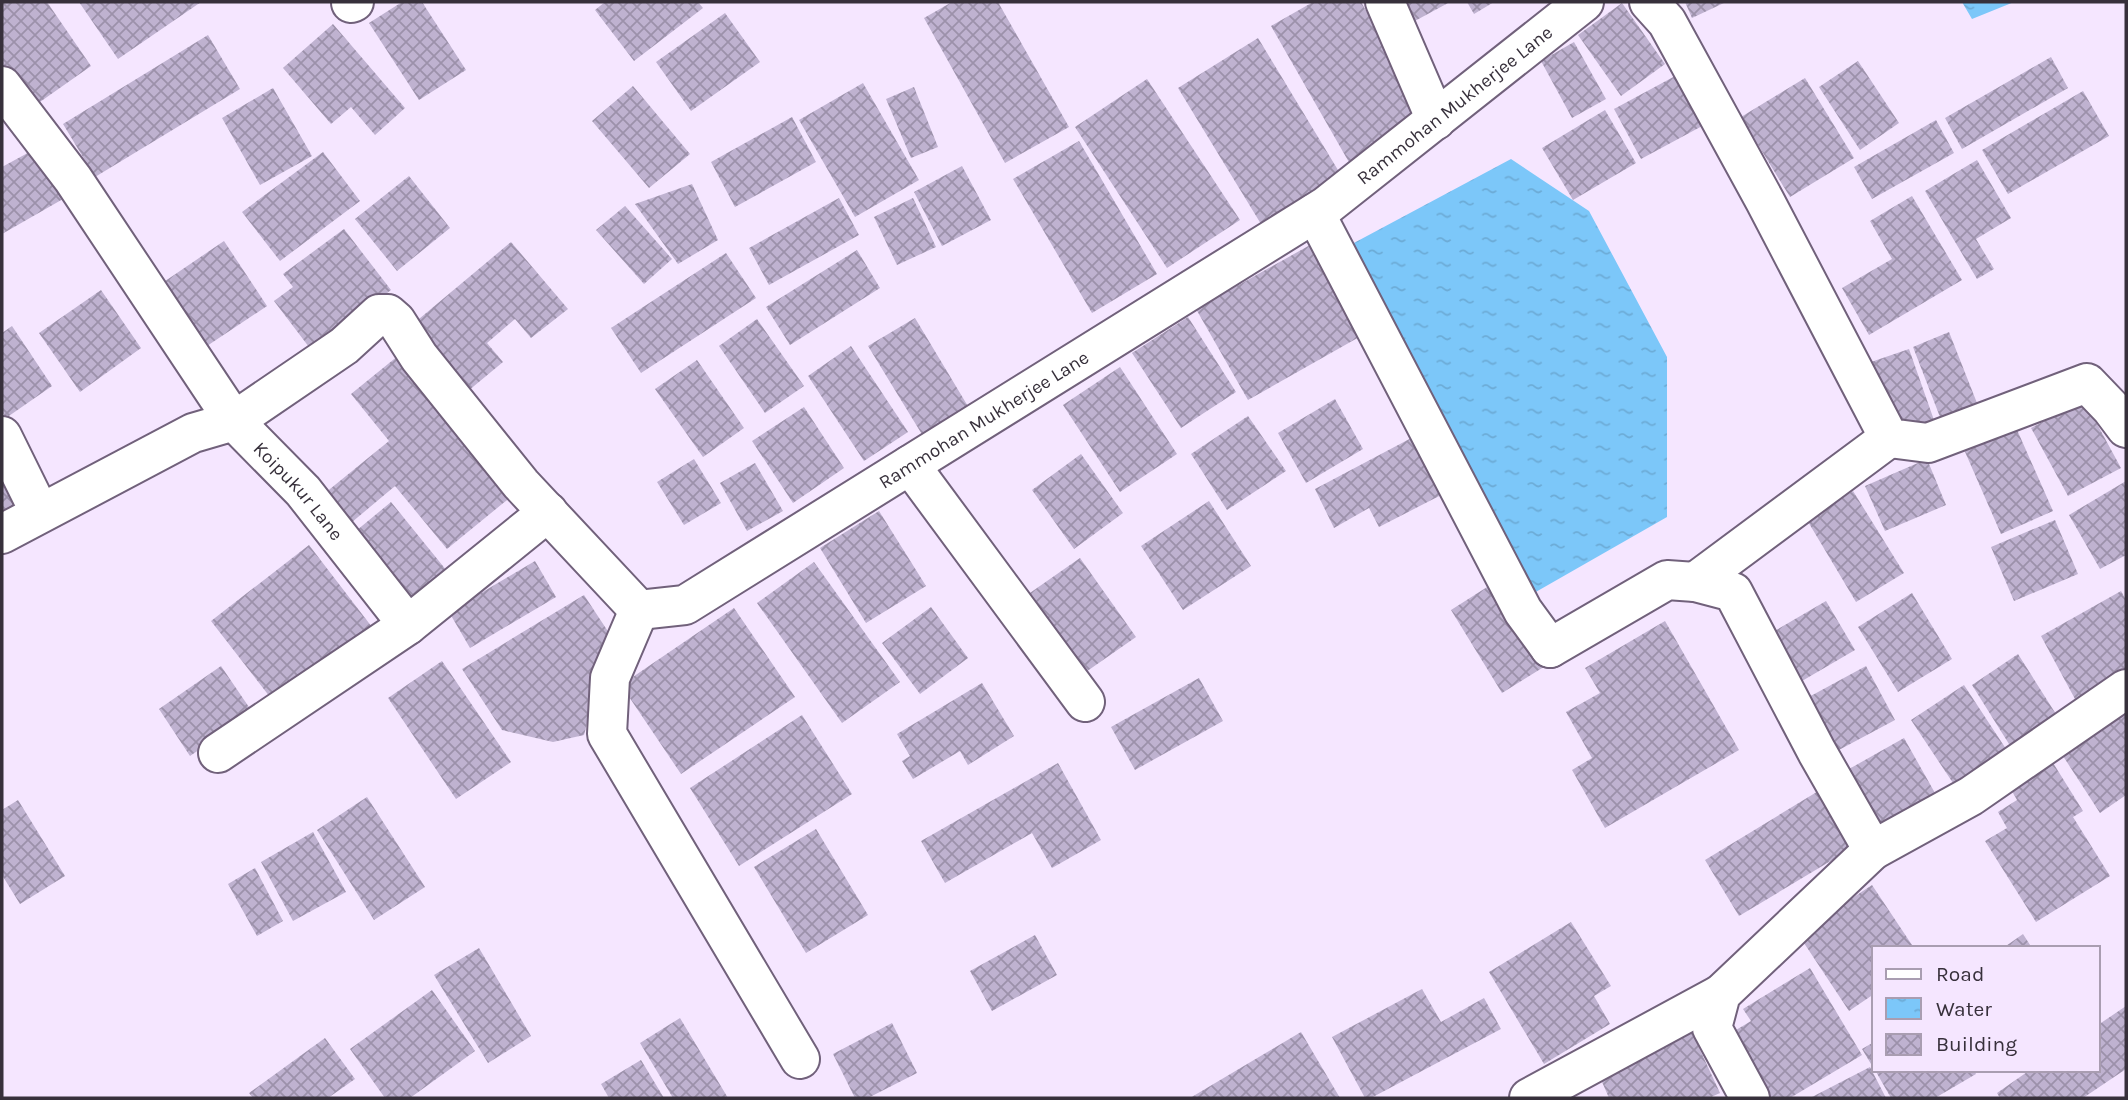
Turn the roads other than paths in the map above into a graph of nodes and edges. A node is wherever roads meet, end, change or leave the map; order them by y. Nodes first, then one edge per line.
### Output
1 (1385, 2) edge
2 (1584, 2) edge
3 (1649, 2) edge
4 (2, 86) edge
5 (1436, 120) junction
6 (1315, 213) junction
7 (234, 421) junction
8 (2126, 428) edge
9 (2, 436) edge
10 (1889, 438) junction
11 (910, 465) junction
12 (548, 512) junction
13 (40, 513) junction
14 (2, 534) edge
15 (1695, 582) junction
16 (639, 610) junction
17 (408, 625) junction
18 (2126, 689) edge
19 (1085, 702) dead end
20 (218, 753) dead end
21 (1873, 850) junction
22 (1721, 994) junction
23 (800, 1059) dead end
24 (1529, 1098) edge
25 (1750, 1098) edge

1 - 5 street
2 - 5 street, Rammohan Mukherjee Lane
3 - 10 street
4 - 7 street, Koipukur Lane
5 - 6 street, Rammohan Mukherjee Lane
6 - 11 street, Rammohan Mukherjee Lane
6 - 15 street
7 - 12 street
7 - 13 street
7 - 17 street, Koipukur Lane
8 - 10 street
9 - 13 street
10 - 15 street
11 - 16 street, Rammohan Mukherjee Lane
11 - 19 street
12 - 16 street
12 - 17 street
13 - 14 street
15 - 21 street
16 - 23 street
17 - 20 street
18 - 21 street
21 - 22 street
22 - 24 street
22 - 25 street

